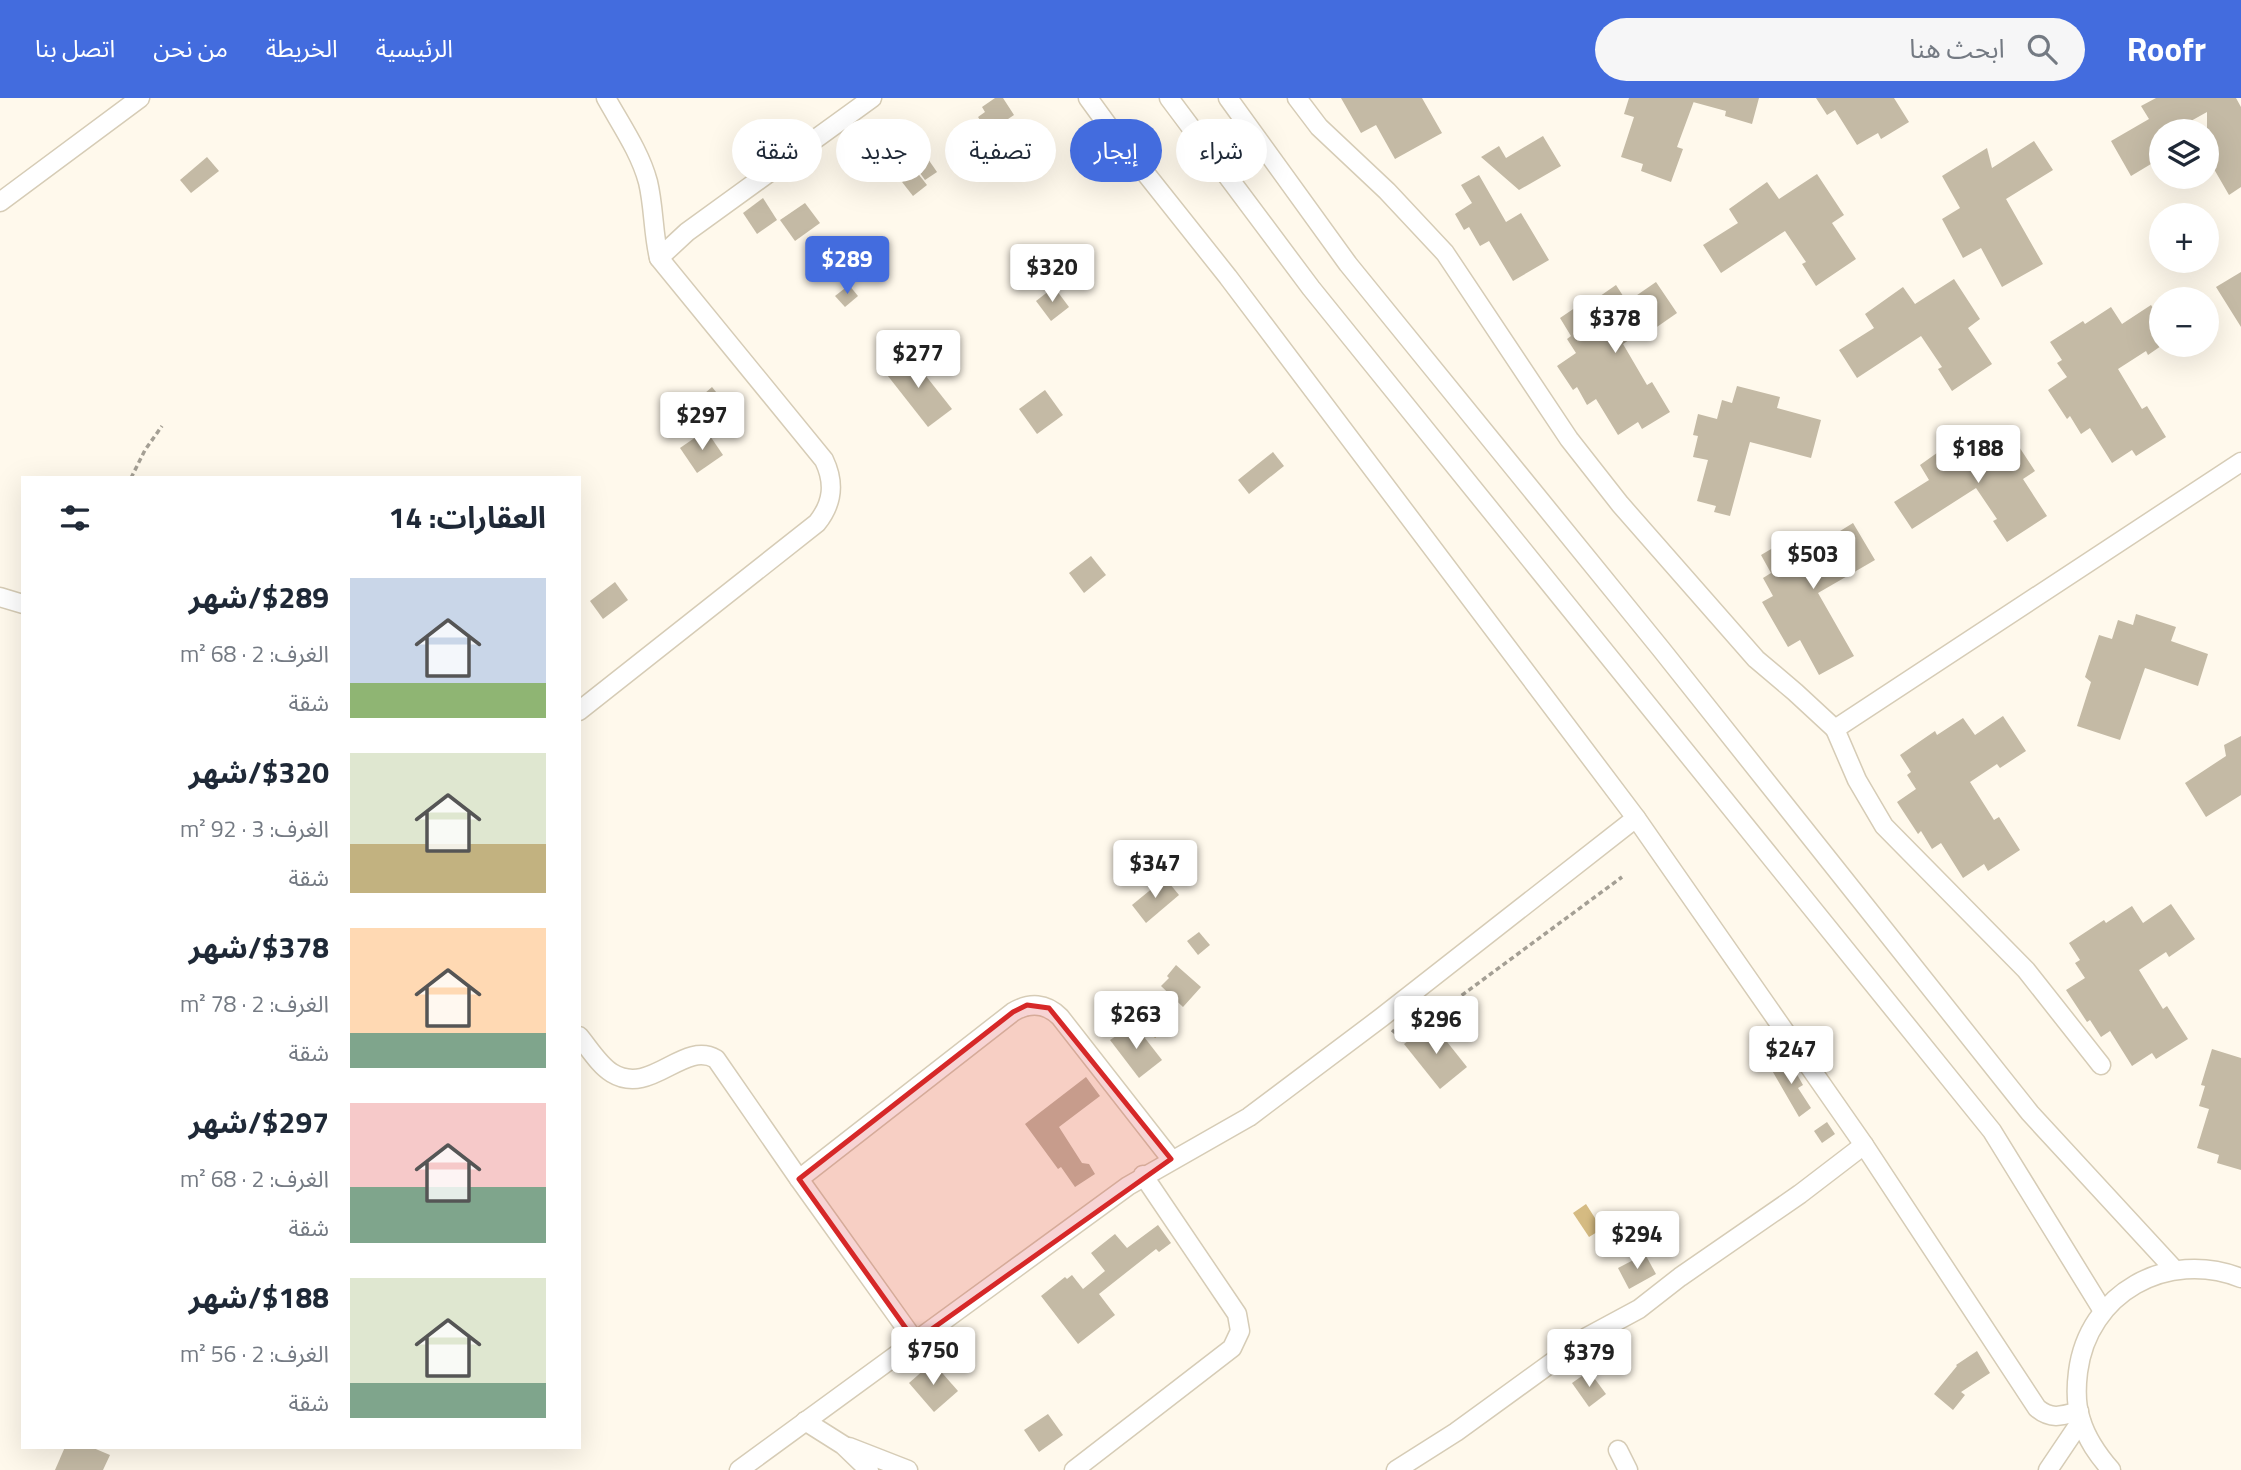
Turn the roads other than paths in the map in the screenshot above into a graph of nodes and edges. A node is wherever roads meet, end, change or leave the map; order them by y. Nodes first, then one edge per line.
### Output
1 (140, 98) edge
2 (606, 98) edge
3 (872, 98) edge
4 (1088, 98) edge
5 (1169, 98) edge
6 (1228, 98) edge
7 (1297, 98) edge
8 (0, 202) edge
9 (659, 258) junction
10 (2241, 462) edge
11 (0, 597) edge
12 (21, 603) edge
13 (581, 709) edge
14 (1835, 729) junction
15 (1636, 818) junction
16 (581, 1038) edge
17 (2101, 1065) dead end
18 (1864, 1145) junction
19 (1171, 1159) junction
20 (1143, 1175) junction
21 (799, 1180) junction
22 (2174, 1269) junction
23 (2241, 1278) edge
24 (2103, 1311) junction
25 (915, 1341) junction
26 (2080, 1416) junction
27 (805, 1421) junction
28 (843, 1445) junction
29 (1618, 1450) dead end
30 (739, 1470) edge
31 (869, 1470) edge
32 (908, 1470) edge
33 (1074, 1470) edge
34 (1396, 1470) edge
35 (1628, 1470) edge
36 (2048, 1470) edge
37 (2111, 1470) edge

1 - 8 street
2 - 9 street
3 - 9 street
4 - 15 street
5 - 24 street
6 - 22 street
7 - 14 street
9 - 13 street
10 - 14 street
11 - 12 street
14 - 17 street
15 - 18 street
15 - 19 street
16 - 21 street
18 - 26 street
18 - 34 street
19 - 20 street
19 - 21 street
20 - 25 street
20 - 33 street
21 - 25 street
22 - 23 street
22 - 24 street
24 - 26 street
25 - 27 street
26 - 36 street
26 - 37 street
27 - 28 street
27 - 30 street
28 - 31 street
28 - 32 street
29 - 35 street

